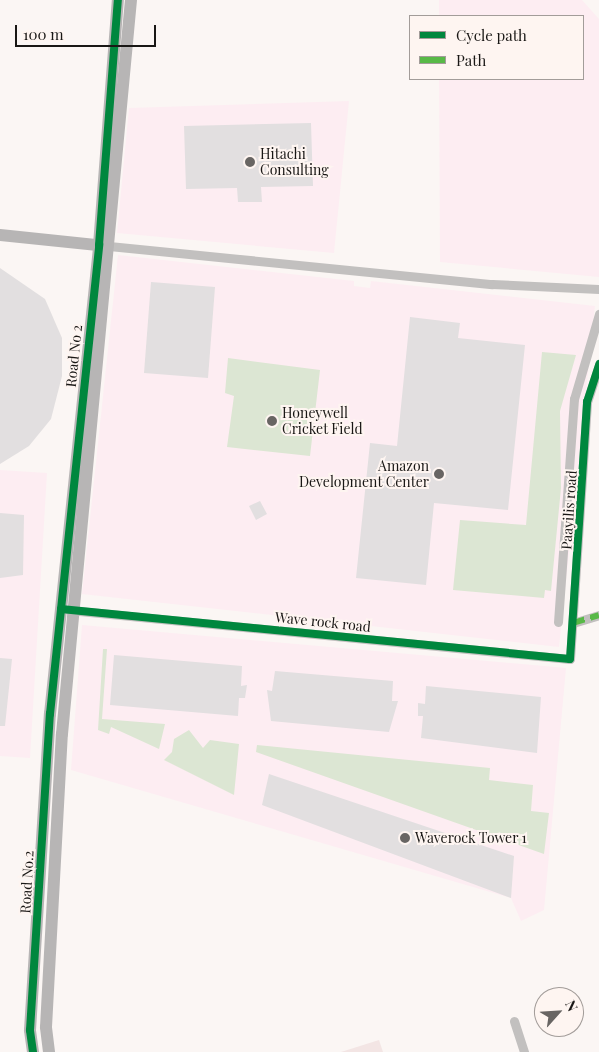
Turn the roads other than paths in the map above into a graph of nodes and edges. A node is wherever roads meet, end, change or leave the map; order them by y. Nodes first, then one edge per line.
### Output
1 (118, 0) edge
2 (131, 0) edge
3 (0, 235) edge
4 (104, 245) junction
5 (599, 289) edge
6 (599, 314) edge
7 (599, 364) edge
8 (574, 399) junction
9 (587, 402) junction
10 (68, 610) junction
11 (599, 615) edge
12 (558, 622) dead end
13 (573, 623) junction
14 (570, 658) joint
15 (50, 714) joint
16 (514, 1021) dead end
17 (33, 1052) edge
18 (49, 1052) edge
19 (524, 1052) edge

1 - 4 street, Road No 2
2 - 4 street, Road No 2
3 - 4 street
4 - 5 street
4 - 10 street, Road No 2
6 - 8 street, Paayilis road
7 - 9 street, Paayilis road
8 - 9 street
8 - 12 street, Paayilis road
9 - 13 street, Paayilis road
10 - 14 street, Wave rock road
10 - 15 street, Road No 2
10 - 18 street, Road No 2
11 - 13 street
13 - 14 street, Paayilis road
15 - 17 street, Road No.2
16 - 19 street

